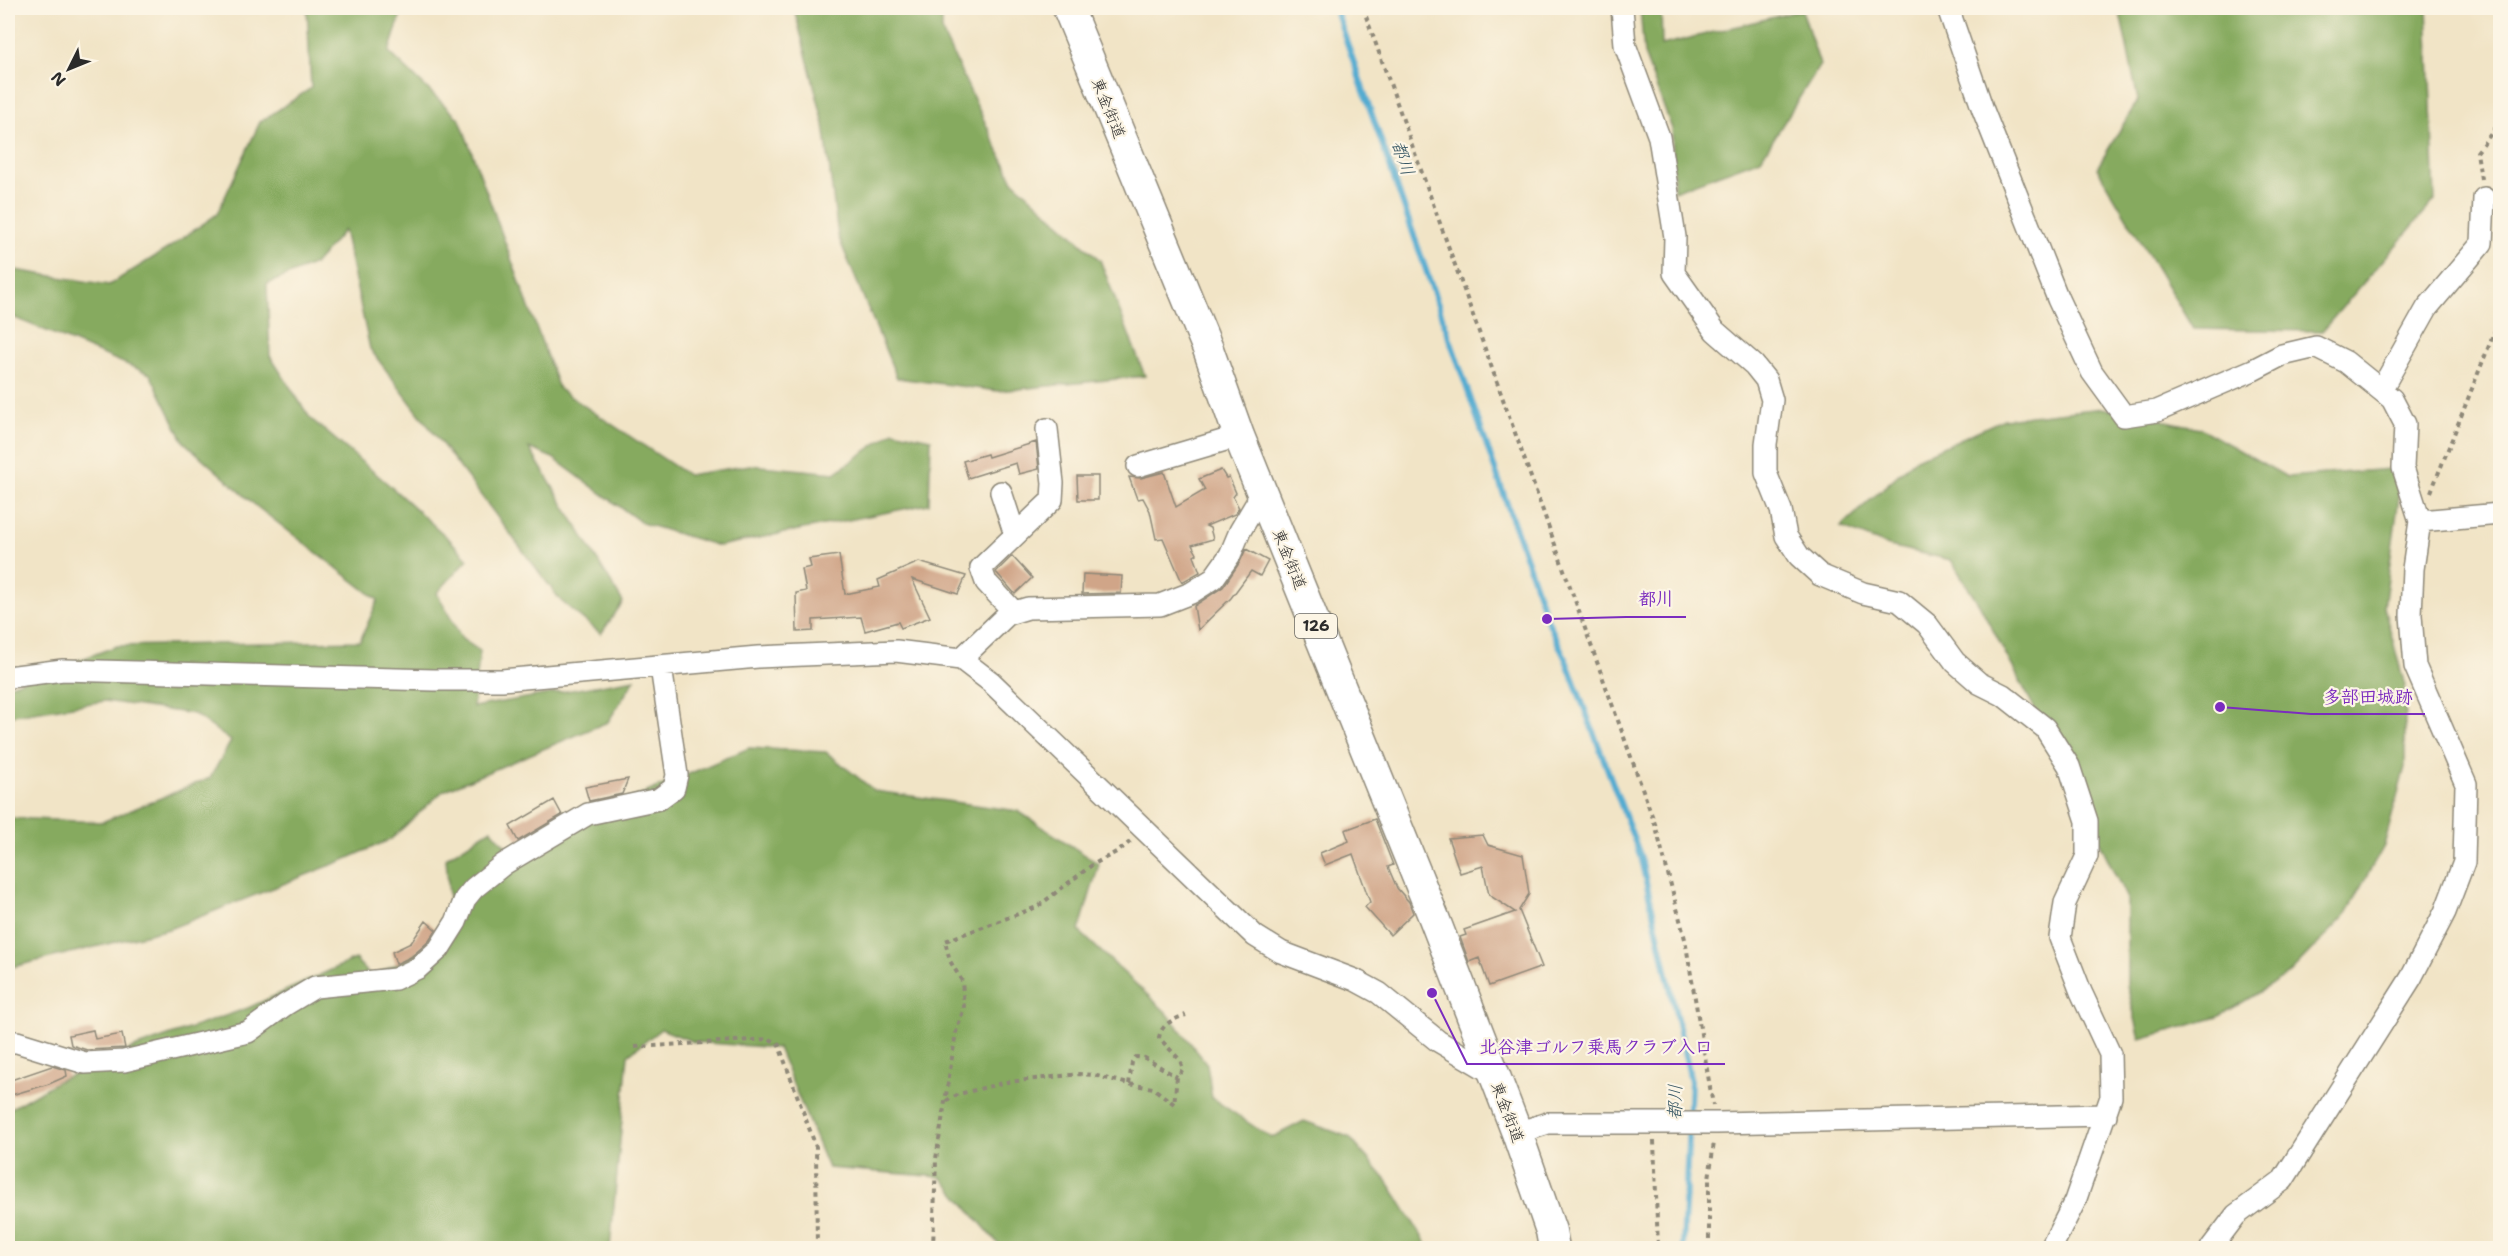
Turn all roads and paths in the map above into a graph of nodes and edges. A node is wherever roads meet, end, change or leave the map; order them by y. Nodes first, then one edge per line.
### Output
1 (1068, 8) edge
2 (1363, 8) edge
3 (1622, 8) edge
4 (1948, 8) edge
5 (2500, 122) edge
6 (2484, 198) joint
7 (2500, 318) edge
8 (2382, 390) junction
9 (1047, 429) dead end
10 (1239, 436) junction
11 (1138, 466) dead end
12 (1001, 492) dead end
13 (1263, 492) junction
14 (2500, 514) edge
15 (2420, 521) junction
16 (1015, 535) junction
17 (1014, 612) junction
18 (962, 659) junction
19 (661, 667) junction
20 (8, 677) edge
21 (1143, 831) junction
22 (1186, 1015) dead end
23 (8, 1042) edge
24 (635, 1047) dead end
25 (1494, 1074) junction
26 (1178, 1077) junction
27 (1129, 1084) junction
28 (945, 1102) junction
29 (2106, 1115) junction
30 (1653, 1123) junction
31 (1717, 1123) junction
32 (1517, 1133) junction
33 (817, 1248) edge
34 (933, 1248) edge
35 (1554, 1248) edge
36 (1658, 1248) edge
37 (1709, 1248) edge
38 (2051, 1248) edge
39 (2211, 1248) edge

1 - 10 highway, 東金街道 / 126
2 - 31 path
3 - 29 street
4 - 8 street
5 - 6 path
6 - 8 street
7 - 15 path
8 - 15 street
9 - 16 street
10 - 11 street
10 - 13 highway, 東金街道 / 126
12 - 16 street
13 - 17 street
13 - 25 highway, 東金街道 / 126
14 - 15 street
15 - 39 street
16 - 17 street
17 - 18 street
18 - 19 street
18 - 21 street
19 - 20 street
19 - 23 street
21 - 25 street
21 - 28 path
22 - 26 path
24 - 33 path
25 - 32 highway, 東金街道 / 126
26 - 27 path
26 - 27 path
27 - 28 path
28 - 34 path
29 - 31 street
29 - 38 street
30 - 31 street
30 - 32 street
30 - 36 path
31 - 37 path
32 - 35 highway, 東金街道 / 126

